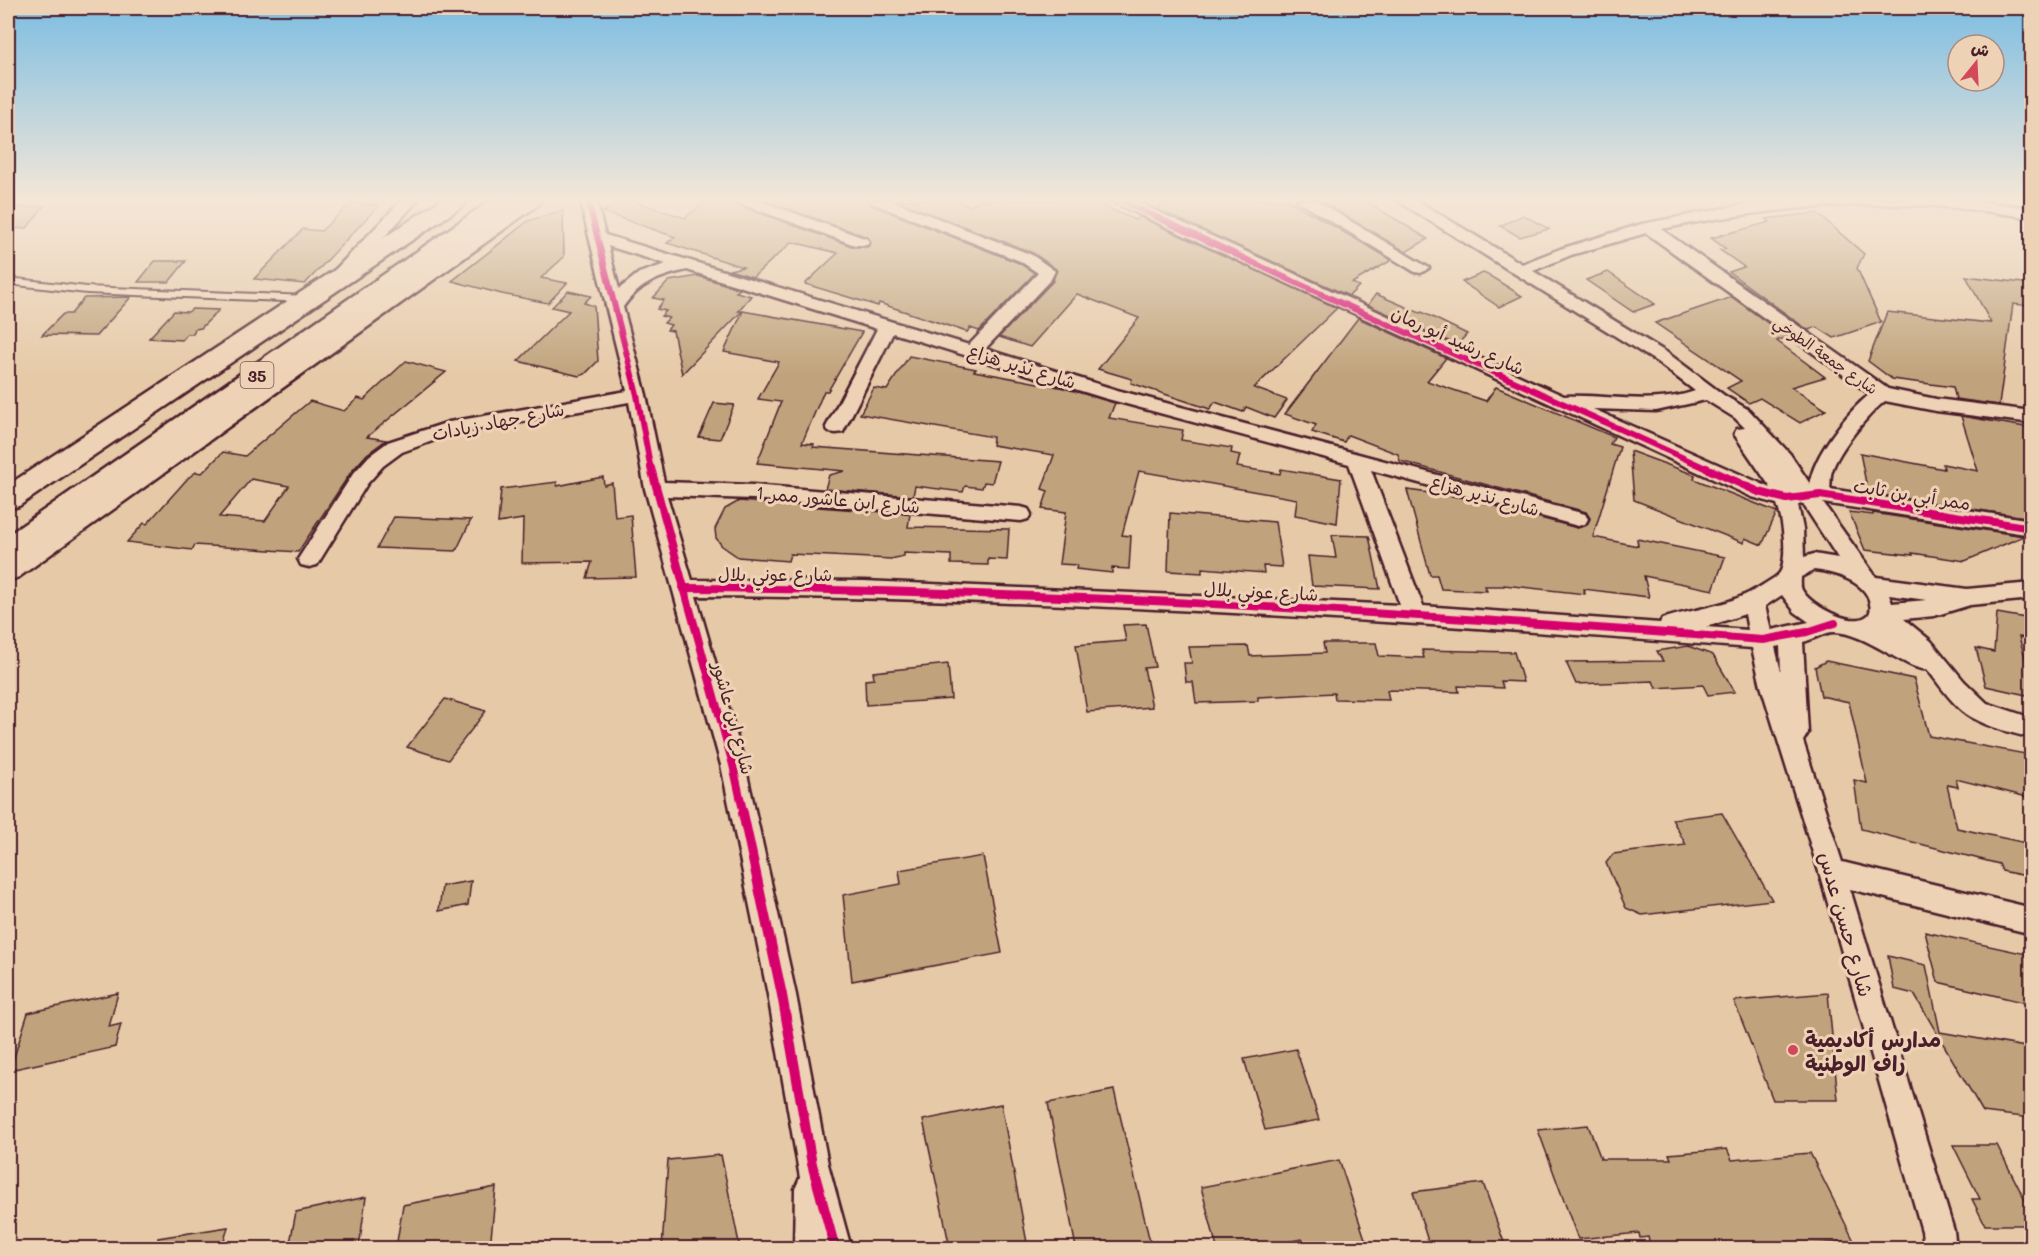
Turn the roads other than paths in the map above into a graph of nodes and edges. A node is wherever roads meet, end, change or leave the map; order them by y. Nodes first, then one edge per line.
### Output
1 (355, 259) edge
2 (368, 259) edge
3 (396, 259) edge
4 (423, 259) edge
5 (447, 259) edge
6 (604, 259) edge
7 (667, 259) edge
8 (1027, 259) edge
9 (1247, 259) edge
10 (1405, 259) edge
11 (1502, 259) edge
12 (1548, 259) edge
13 (1692, 259) edge
14 (688, 265) junction
15 (1421, 268) dead end
16 (1521, 270) junction
17 (8, 281) edge
18 (333, 282) junction
19 (309, 298) junction
20 (616, 305) junction
21 (887, 327) junction
22 (973, 351) junction
23 (1882, 394) junction
24 (637, 395) junction
25 (1713, 396) junction
26 (1556, 401) junction
27 (2031, 417) edge
28 (836, 428) dead end
29 (1358, 462) junction
30 (655, 489) junction
31 (1805, 497) junction
32 (8, 500) edge
33 (1021, 514) dead end
34 (1578, 519) dead end
35 (8, 522) edge
36 (2031, 528) edge
37 (8, 550) edge
38 (309, 559) dead end
39 (8, 569) edge
40 (1791, 575) junction
41 (1866, 581) junction
42 (683, 588) junction
43 (2029, 592) edge
44 (1967, 597) junction
45 (1753, 603) junction
46 (1882, 613) junction
47 (1415, 614) junction
48 (1835, 624) junction
49 (1862, 627) junction
50 (1645, 629) junction
51 (1791, 636) junction
52 (1763, 639) junction
53 (1943, 673) junction
54 (2031, 728) edge
55 (1797, 755) junction
56 (1832, 872) junction
57 (2031, 921) edge
58 (812, 1164) junction
59 (1943, 1243) edge
60 (810, 1248) edge
61 (835, 1248) edge

1 - 18 street
2 - 18 main road
3 - 35 main road, 35
4 - 37 main road, 35
5 - 39 main road
6 - 20 street, شارع ابن عاشور
7 - 14 street, شارع نذير هزاع
8 - 22 street
9 - 26 street, شارع رشيد أبو رمان
10 - 15 street
11 - 16 street
12 - 16 street
13 - 23 street, شارع جمعة الطوخي
14 - 20 street, شارع نذير هزاع
14 - 21 street, شارع نذير هزاع
16 - 25 street
17 - 19 lane
18 - 19 main road
19 - 32 main road
20 - 24 street, شارع ابن عاشور
21 - 22 street, شارع نذير هزاع
21 - 28 street
22 - 29 street, شارع نذير هزاع
23 - 27 street, شارع جمعة الطوخي
23 - 31 street
24 - 30 street, شارع ابن عاشور
24 - 38 street, شارع جهاد زيادات
25 - 26 street
25 - 31 street
26 - 31 street, شارع رشيد أبو رمان
29 - 34 street, شارع نذير هزاع
29 - 47 street
30 - 33 street, شارع ابن عاشور ممر 1
30 - 42 street, شارع ابن عاشور
31 - 36 street, ممر أبي بن ثابت
31 - 40 street
31 - 41 street
40 - 41 street
40 - 45 street, شارع عوني بلال
40 - 48 street
41 - 44 street
41 - 46 street
42 - 47 street, شارع عوني بلال
42 - 58 street, شارع ابن عاشور
43 - 44 street
44 - 46 street
45 - 50 street, شارع عوني بلال
45 - 52 street, شارع حسن عدس
46 - 49 street
46 - 53 street
47 - 50 street, شارع عوني بلال
48 - 49 street
48 - 51 street, شارع عوني بلال
49 - 53 street
50 - 52 street, شارع عوني بلال
51 - 52 street, شارع عوني بلال
51 - 55 street, شارع حسن عدس
52 - 55 street, شارع حسن عدس
53 - 54 street
55 - 56 street, شارع حسن عدس
56 - 57 street
56 - 59 street, شارع حسن عدس
58 - 60 street, شارع ابن عاشور
58 - 61 street, شارع ابن عاشور

